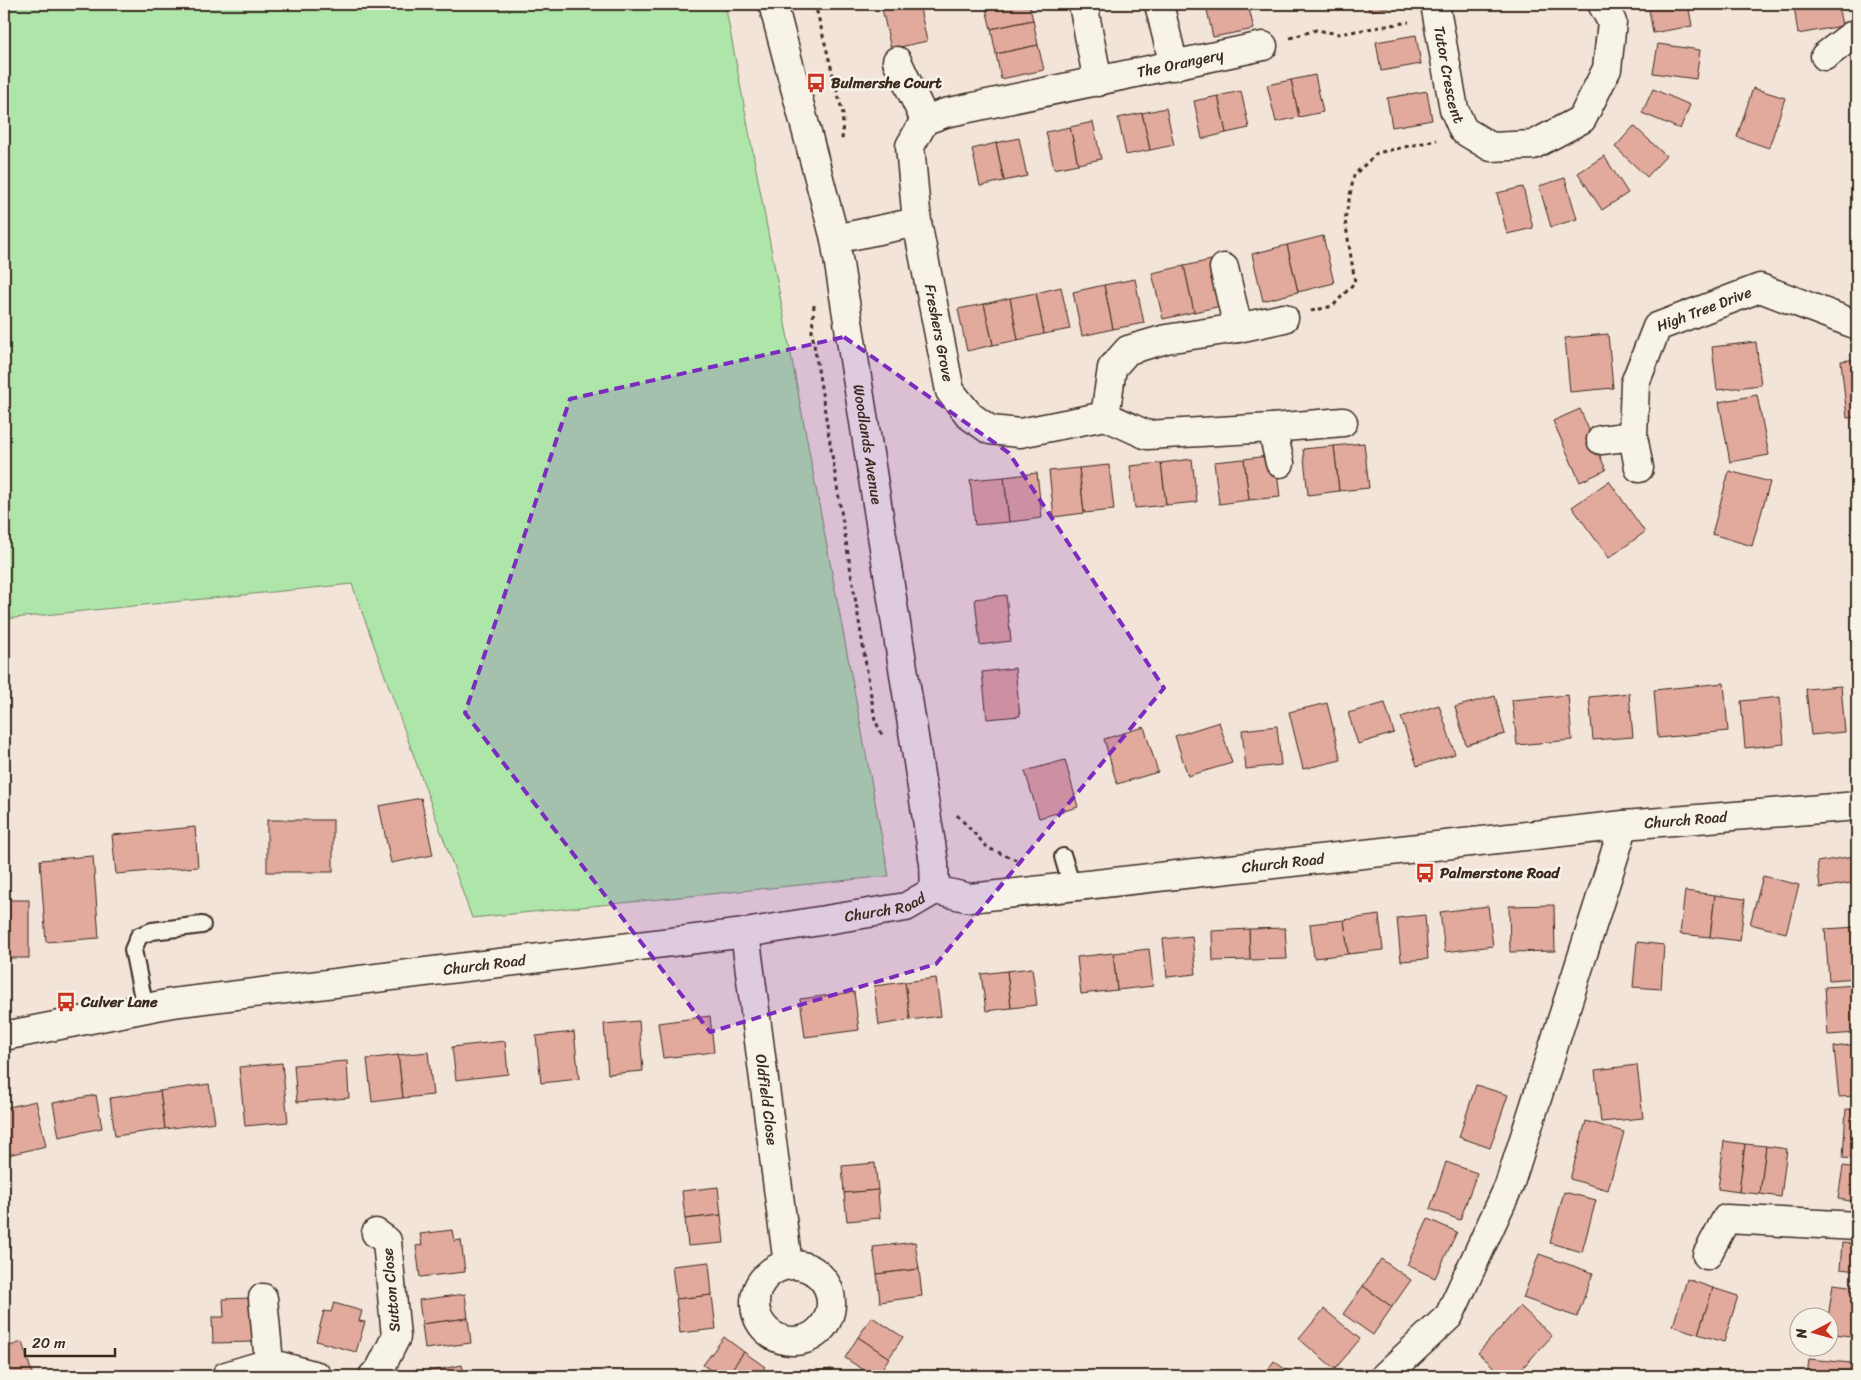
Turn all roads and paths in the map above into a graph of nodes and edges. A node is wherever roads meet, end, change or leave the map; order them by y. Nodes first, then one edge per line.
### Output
1 (773, 4) edge
2 (812, 4) edge
3 (1083, 4) edge
4 (1159, 4) edge
5 (1602, 4) edge
6 (1436, 10) edge
7 (1857, 36) edge
8 (1263, 46) joint
9 (1825, 56) dead end
10 (897, 61) dead end
11 (1174, 66) junction
12 (1098, 82) junction
13 (925, 120) junction
14 (1463, 130) junction
15 (842, 143) dead end
16 (917, 222) junction
17 (835, 239) junction
18 (1224, 268) dead end
19 (814, 304) dead end
20 (1284, 318) joint
21 (1857, 324) edge
22 (1238, 328) junction
23 (1105, 416) junction
24 (1344, 422) dead end
25 (1272, 428) junction
26 (1633, 436) junction
27 (1601, 440) dead end
28 (1280, 463) dead end
29 (1639, 468) dead end
30 (886, 743) dead end
31 (1857, 806) edge
32 (1624, 825) junction
33 (972, 833) dead end
34 (1064, 856) joint
35 (1072, 887) junction
36 (934, 890) junction
37 (202, 925) dead end
38 (745, 933) junction
39 (145, 1008) junction
40 (4, 1036) edge
41 (1857, 1226) edge
42 (376, 1233) dead end
43 (1707, 1255) dead end
44 (788, 1265) dead end
45 (263, 1298) dead end
46 (269, 1363) junction
47 (226, 1376) edge
48 (317, 1376) edge
49 (373, 1376) edge
50 (1385, 1376) edge

1 - 17 street, Woodlands Avenue
2 - 15 path
3 - 12 street
4 - 11 street
5 - 14 street, Tutor Crescent
6 - 8 path
6 - 14 street, Tutor Crescent
7 - 9 street
8 - 11 street, The Orangery
10 - 13 street
11 - 12 street, The Orangery
12 - 13 street, The Orangery
13 - 16 street
14 - 20 path
16 - 17 street
16 - 23 street, Freshers Grove
17 - 36 street, Woodlands Avenue
18 - 22 street
19 - 30 path
20 - 22 street
21 - 26 street, High Tree Drive
22 - 23 street
23 - 25 street
24 - 25 street
25 - 28 street
26 - 27 street
26 - 29 street, High Tree Drive
31 - 32 street, Church Road
32 - 35 street, Church Road
32 - 50 street
33 - 34 path
34 - 35 lane
35 - 36 street, Church Road
36 - 38 street, Church Road
37 - 39 lane
38 - 39 street, Church Road
38 - 44 street, Oldfield Close
39 - 40 street, Church Road
41 - 43 street
42 - 49 street, Sutton Close
45 - 46 street
46 - 47 street
46 - 48 street

